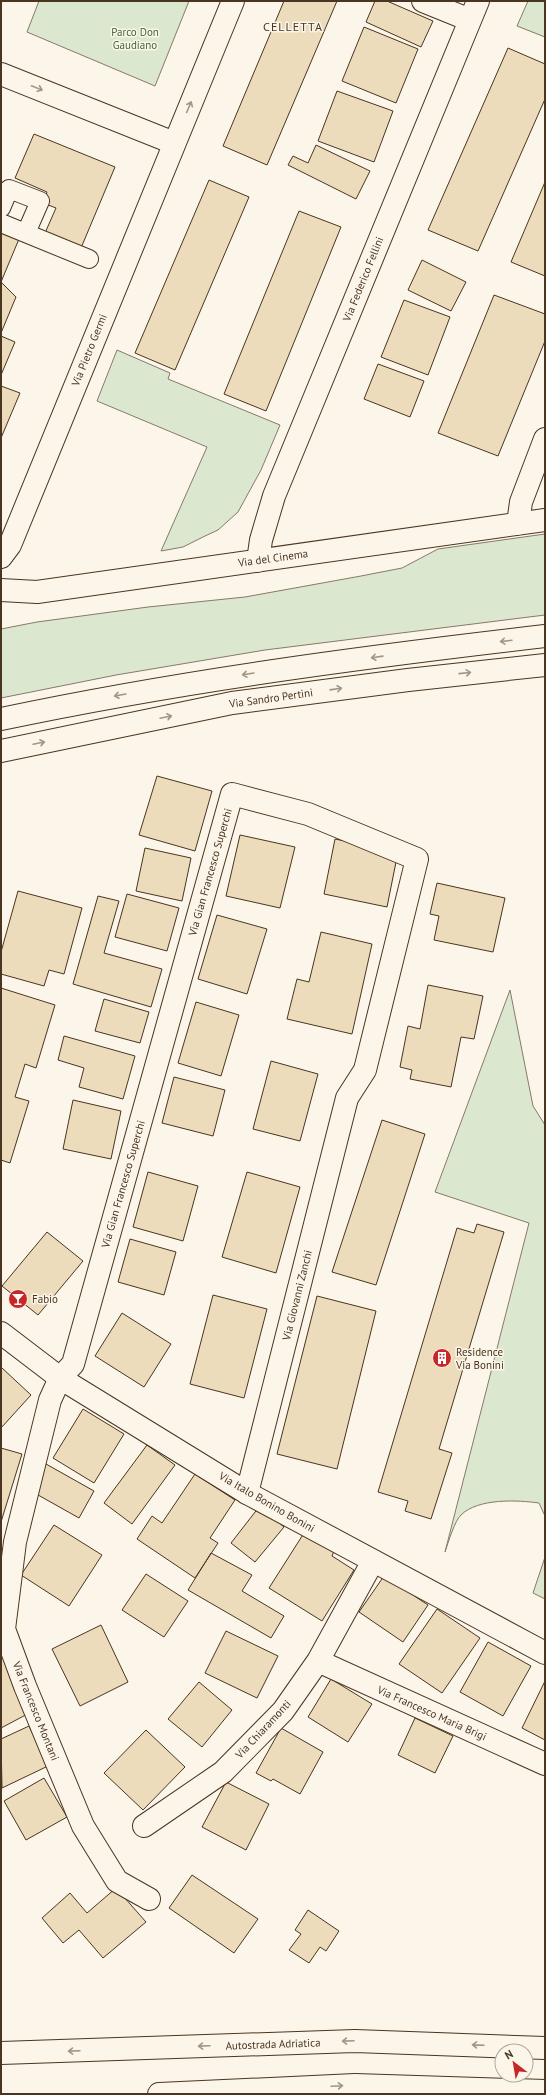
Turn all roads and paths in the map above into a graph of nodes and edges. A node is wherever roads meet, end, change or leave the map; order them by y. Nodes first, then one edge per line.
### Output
1 (233, 1) edge
2 (423, 1) edge
3 (474, 11) edge
4 (1, 74) edge
5 (174, 143) junction
6 (1, 208) edge
7 (1, 223) edge
8 (26, 233) junction
9 (89, 259) dead end
10 (545, 440) edge
11 (545, 520) edge
12 (518, 524) junction
13 (1, 557) edge
14 (258, 561) junction
15 (1, 590) edge
16 (545, 636) edge
17 (545, 665) edge
18 (1, 719) edge
19 (1, 751) edge
20 (347, 1098) joint
21 (1, 1333) edge
22 (60, 1378) junction
23 (246, 1493) junction
24 (372, 1561) junction
25 (545, 1653) edge
26 (318, 1661) junction
27 (545, 1764) edge
28 (144, 1826) dead end
29 (149, 1899) dead end
30 (545, 2048) edge
31 (1, 2053) edge
32 (545, 2091) edge
33 (159, 2094) edge

5 -> 1 main road, Via Pietro Germi
2 - 3 main road
3 - 14 main road, Via Federico Fellini
4 -> 5 main road
5 - 13 main road, Via Pietro Germi
6 - 8 street
7 - 8 street
8 - 9 street
10 - 12 main road
11 - 12 main road, Via del Cinema
12 - 14 main road, Via del Cinema
14 - 15 main road, Via del Cinema
16 -> 18 main road
19 -> 17 main road, Via Sandro Pertini
20 - 22 main road, Via Gian Francesco Superchi
20 - 23 main road, Via Giovanni Zanchi
21 - 22 main road, Via Italo Bonino Bonini
22 - 23 main road, Via Italo Bonino Bonini
22 - 29 main road, Via Francesco Montani
23 - 24 main road, Via Italo Bonino Bonini
24 - 25 main road, Via Italo Bonino Bonini
24 - 26 main road, Via Chiaramonti
26 - 27 main road, Via Francesco Maria Brigi
26 - 28 main road, Via Chiaramonti
30 -> 31 main road, Autostrada Adriatica
33 -> 32 main road

